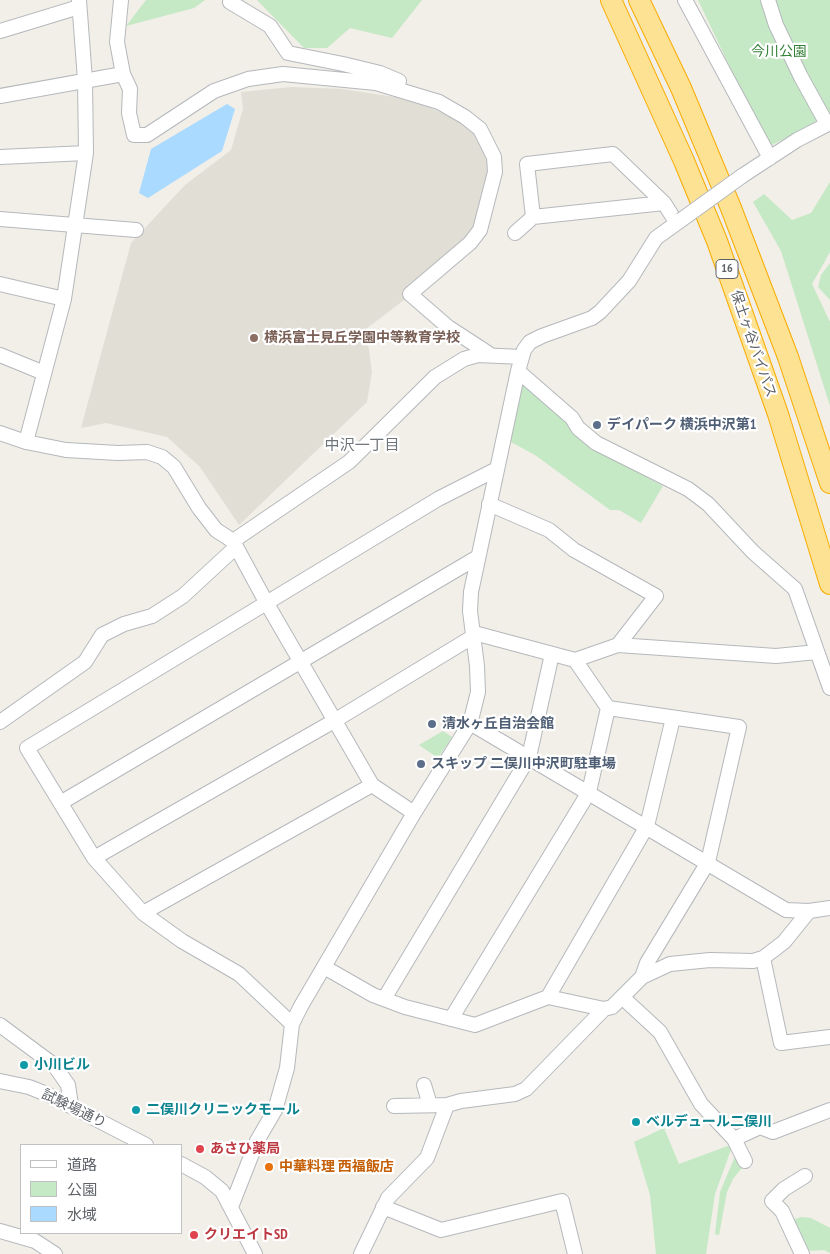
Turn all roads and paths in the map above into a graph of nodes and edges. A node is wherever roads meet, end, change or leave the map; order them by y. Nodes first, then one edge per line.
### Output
1 (121, 0) edge
2 (611, 0) edge
3 (639, 0) edge
4 (685, 0) edge
5 (768, 0) edge
6 (230, 2) dead end
7 (79, 4) edge
8 (0, 31) edge
9 (123, 74) junction
10 (85, 80) junction
11 (0, 96) edge
12 (439, 102) junction
13 (829, 123) edge
14 (86, 153) junction
15 (0, 157) edge
16 (770, 158) junction
17 (664, 203) junction
18 (533, 216) junction
19 (0, 220) edge
20 (679, 221) junction
21 (77, 225) junction
22 (136, 230) dead end
23 (516, 233) dead end
24 (0, 284) edge
25 (64, 299) junction
26 (0, 355) edge
27 (491, 355) junction
28 (522, 356) junction
29 (518, 371) junction
30 (44, 373) junction
31 (0, 433) edge
32 (26, 442) junction
33 (497, 469) junction
34 (830, 484) edge
35 (490, 504) junction
36 (235, 544) junction
37 (478, 558) junction
38 (830, 584) edge
39 (266, 602) junction
40 (474, 636) junction
41 (618, 645) junction
42 (817, 652) junction
43 (552, 654) junction
44 (575, 660) junction
45 (301, 661) junction
46 (830, 688) edge
47 (608, 708) junction
48 (673, 718) junction
49 (334, 721) junction
50 (0, 722) edge
51 (470, 723) junction
52 (529, 757) junction
53 (372, 784) junction
54 (588, 792) junction
55 (62, 802) junction
56 (414, 813) junction
57 (647, 826) junction
58 (94, 858) junction
59 (708, 862) junction
60 (830, 908) edge
61 (809, 911) junction
62 (144, 913) junction
63 (763, 958) junction
64 (324, 967) junction
65 (642, 977) junction
66 (548, 997) junction
67 (622, 997) junction
68 (384, 999) junction
69 (604, 1009) junction
70 (451, 1019) junction
71 (292, 1024) junction
72 (0, 1025) edge
73 (830, 1037) edge
74 (0, 1081) edge
75 (424, 1085) dead end
76 (71, 1105) junction
77 (430, 1105) junction
78 (447, 1105) junction
79 (394, 1106) dead end
80 (830, 1110) edge
81 (734, 1139) junction
82 (144, 1144) edge
83 (745, 1161) dead end
84 (182, 1165) edge
85 (805, 1176) dead end
86 (231, 1207) junction
87 (383, 1207) junction
88 (0, 1231) edge
89 (55, 1254) edge
90 (255, 1254) edge
91 (361, 1254) edge
92 (575, 1254) edge
93 (802, 1254) edge

1 - 9 street
2 - 38 highway, 保土ヶ谷バイパス / 16
3 - 34 highway, 保土ヶ谷バイパス / 16
4 - 16 street
5 - 13 street
6 - 12 street
7 - 8 street
7 - 10 street
9 - 10 street
9 - 12 street
10 - 11 street
10 - 14 street
12 - 27 street
13 - 16 street
14 - 15 street
14 - 21 street
16 - 20 street, bridge
17 - 18 street
17 - 18 street
17 - 20 street
18 - 23 street
19 - 21 street
20 - 28 street
21 - 22 street
21 - 25 street
24 - 25 street
25 - 30 street
26 - 30 street
27 - 28 street
27 - 36 street
28 - 29 street
29 - 33 street
29 - 42 street
30 - 32 street
31 - 32 street
32 - 36 street
33 - 35 street
33 - 39 street
35 - 37 street
35 - 41 street
36 - 39 street
36 - 50 street
37 - 40 street
37 - 45 street
39 - 45 street
39 - 55 street
40 - 43 street
40 - 49 street
40 - 51 street
41 - 42 street
41 - 44 street
42 - 46 street
43 - 44 street
43 - 52 street
44 - 47 street
45 - 49 street
45 - 55 street
47 - 48 street
47 - 54 street
48 - 57 street
48 - 59 street
49 - 53 street
49 - 58 street
51 - 52 street
51 - 56 street
52 - 54 street
52 - 68 street
53 - 56 street
53 - 62 street
54 - 57 street
54 - 70 street
55 - 58 street
56 - 64 street
57 - 59 street
57 - 66 street
58 - 62 street
59 - 61 street
59 - 65 street
60 - 61 street
61 - 63 street
62 - 71 street
63 - 65 street
63 - 73 street
64 - 68 street
64 - 71 street
65 - 67 street
66 - 69 street
66 - 70 street
67 - 69 street
67 - 81 street
68 - 70 street
69 - 78 street
71 - 86 street
72 - 76 street
74 - 76 street, 試験場通り
75 - 77 street
76 - 82 street, 試験場通り
77 - 78 street
77 - 79 street
78 - 87 street
80 - 81 street
81 - 83 street
84 - 86 street
85 - 93 street
86 - 90 street
87 - 91 street
87 - 92 street
88 - 89 street

